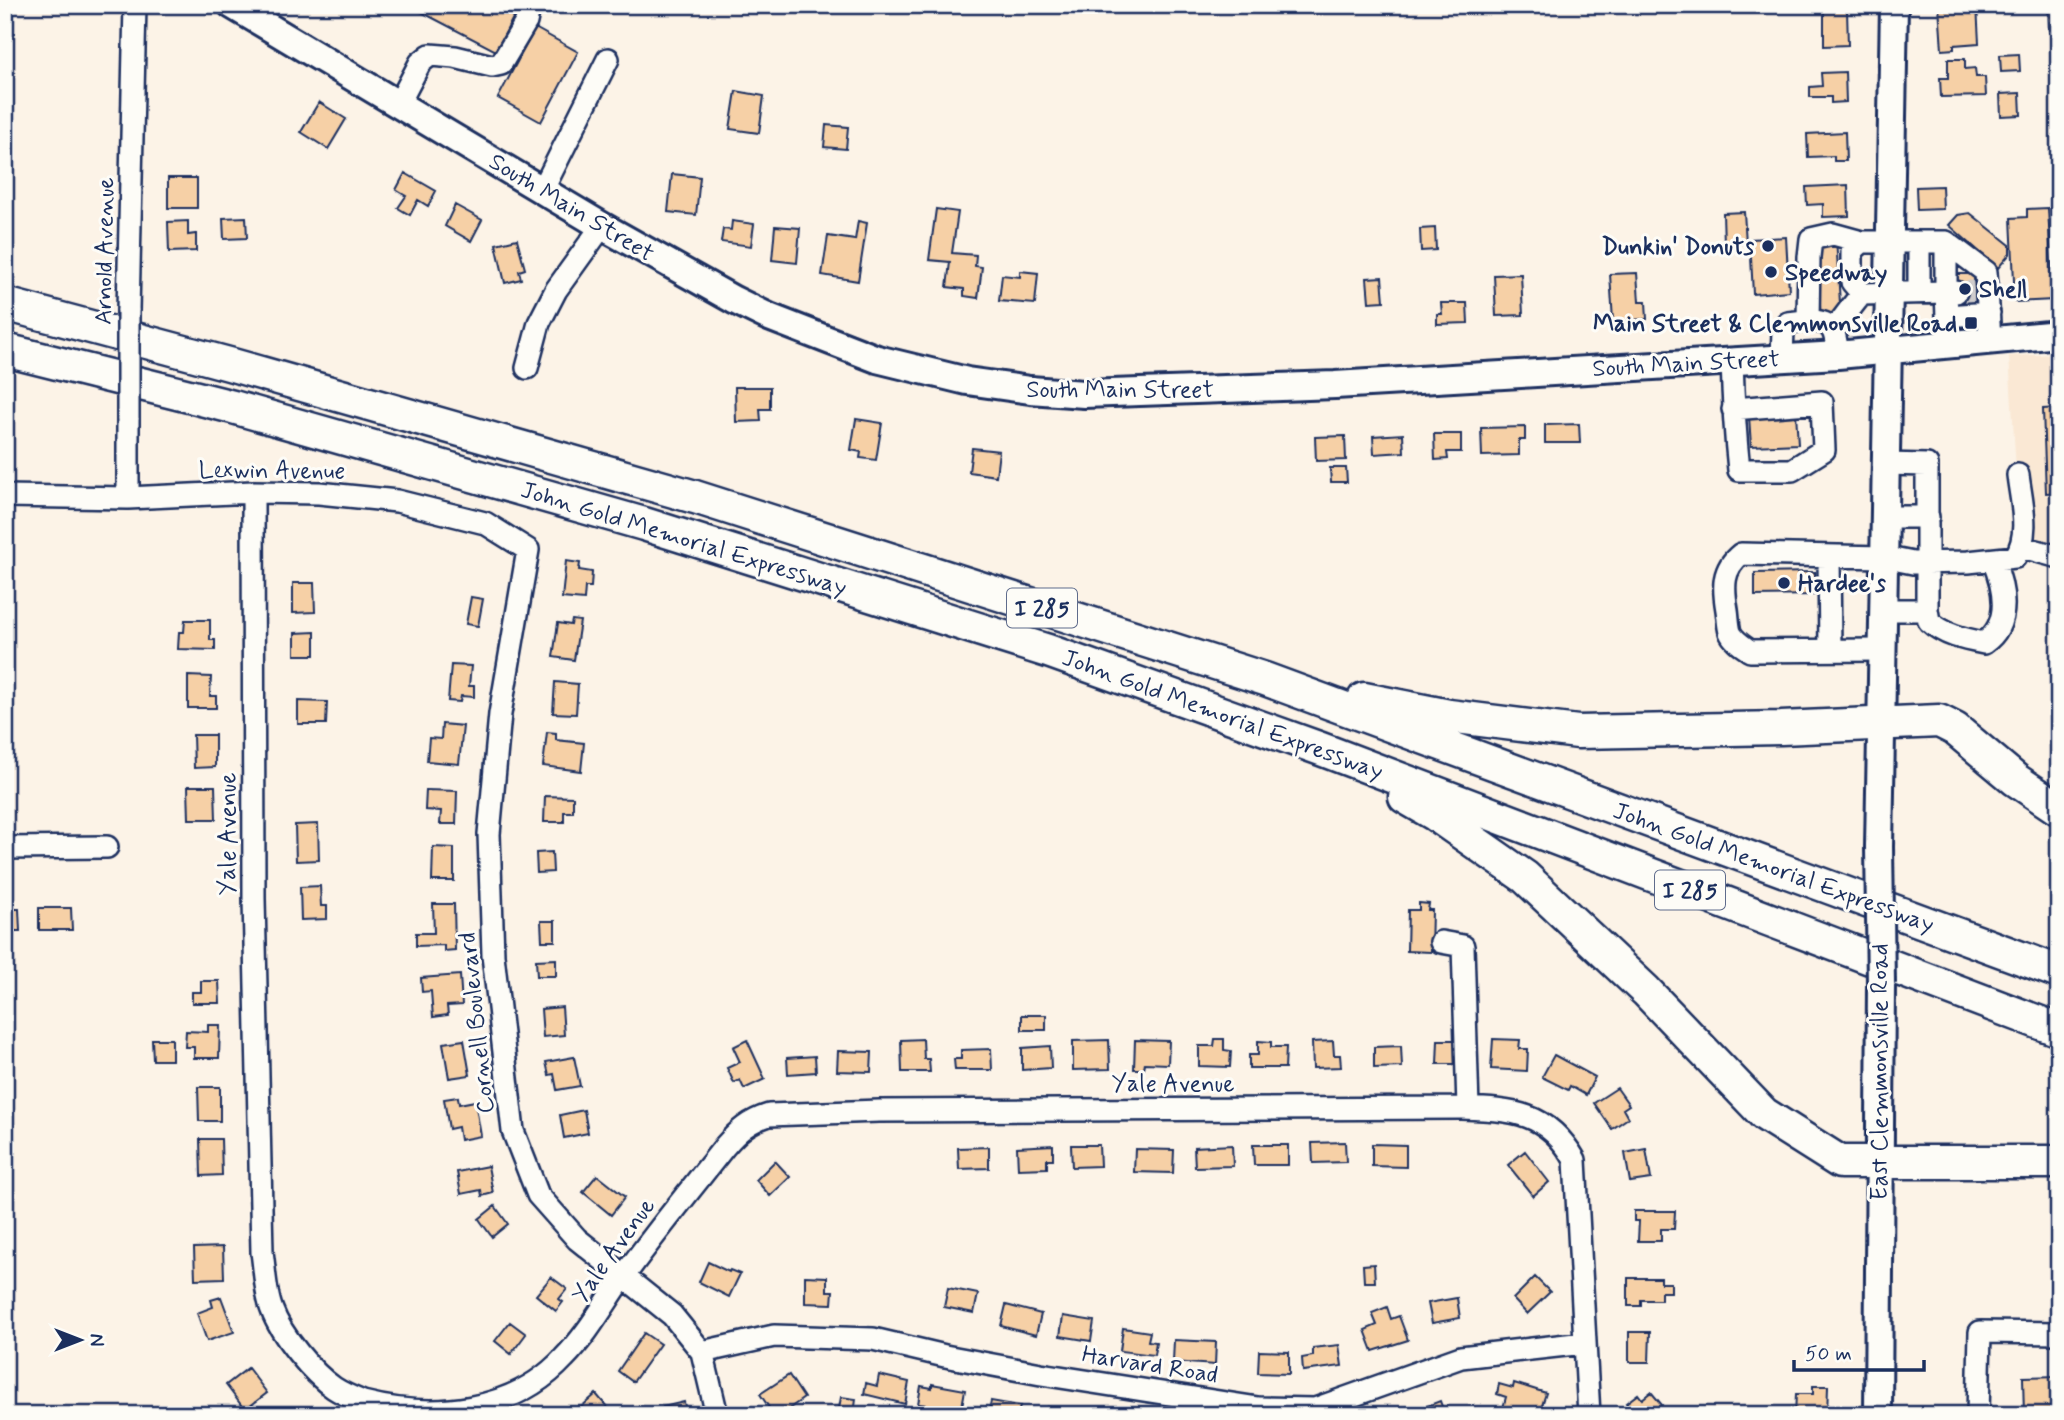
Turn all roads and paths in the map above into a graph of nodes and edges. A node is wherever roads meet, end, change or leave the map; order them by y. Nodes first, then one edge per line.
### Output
1 (135, 5) edge
2 (232, 5) edge
3 (526, 5) edge
4 (1894, 5) edge
5 (608, 59) dead end
6 (398, 105) junction
7 (543, 189) junction
8 (602, 226) junction
9 (1889, 241) junction
10 (1862, 242) junction
11 (1919, 242) junction
12 (1945, 242) junction
13 (1919, 292) junction
14 (1966, 292) junction
15 (1875, 294) junction
16 (5, 304) edge
17 (1947, 316) junction
18 (1808, 321) junction
19 (1989, 326) junction
20 (2057, 339) edge
21 (1835, 342) junction
22 (1948, 343) junction
23 (5, 350) edge
24 (1886, 351) junction
25 (1782, 358) junction
26 (1732, 360) junction
27 (527, 368) dead end
28 (1733, 409) junction
29 (1885, 464) junction
30 (2018, 475) dead end
31 (253, 492) junction
32 (5, 496) edge
33 (128, 498) junction
34 (1883, 517) junction
35 (1928, 517) junction
36 (2022, 547) junction
37 (528, 550) joint
38 (1829, 556) junction
39 (1883, 557) junction
40 (2059, 557) edge
41 (1993, 560) junction
42 (1928, 563) junction
43 (1882, 610) junction
44 (1927, 610) junction
45 (1830, 650) junction
46 (1881, 650) junction
47 (1265, 679) junction
48 (1881, 723) junction
49 (1321, 749) junction
50 (2059, 809) edge
51 (107, 847) dead end
52 (5, 848) edge
53 (1441, 942) dead end
54 (2059, 972) edge
55 (2059, 1030) edge
56 (1468, 1108) junction
57 (2059, 1162) edge
58 (1879, 1163) junction
59 (624, 1276) junction
60 (2059, 1333) edge
61 (1584, 1343) junction
62 (702, 1352) junction
63 (718, 1415) edge
64 (1589, 1415) edge
65 (1878, 1415) edge
66 (1978, 1415) edge

1 - 33 street, Arnold Avenue, bridge
2 - 6 main road, South Main Street
3 - 6 street
4 - 9 main road, East Clemmonsville Road
5 - 7 street
6 - 7 main road, South Main Street
7 - 8 main road, South Main Street
8 - 26 main road, South Main Street
8 - 27 street
9 - 10 street
9 - 11 street
9 - 15 main road, East Clemmonsville Road
10 - 15 street
10 - 18 street
11 - 12 street
11 - 13 street
12 - 14 street
12 - 14 street
13 - 14 street
13 - 15 street
14 - 17 street
14 - 19 street
15 - 21 street
15 - 24 main road, East Clemmonsville Road
16 - 47 highway, John Gold Memorial Expressway / I 285
17 - 19 street
17 - 22 street
18 - 21 street
18 - 25 street
19 - 20 main road, South Main Street
19 - 22 main road, South Main Street
21 - 24 main road, South Main Street
21 - 25 main road, South Main Street
22 - 24 main road, South Main Street
23 - 49 highway, John Gold Memorial Expressway / I 285
24 - 29 main road, East Clemmonsville Road
25 - 26 main road, South Main Street
26 - 28 street
28 - 28 street
29 - 34 main road, East Clemmonsville Road
29 - 35 street
30 - 36 street
31 - 33 street, Lexwin Avenue
31 - 37 street, Lexwin Avenue
31 - 59 street, Yale Avenue
32 - 33 street, Lexwin Avenue
34 - 35 street
34 - 39 main road, East Clemmonsville Road
35 - 42 street
36 - 40 street
36 - 41 street
37 - 59 street, Cornell Boulevard
38 - 39 street
38 - 45 street
38 - 45 street
39 - 42 street
39 - 43 main road, East Clemmonsville Road
41 - 42 street
41 - 44 street
42 - 44 street
43 - 44 street
43 - 46 main road, East Clemmonsville Road
45 - 46 street
46 - 48 main road, East Clemmonsville Road
47 - 48 highway
47 - 54 highway, John Gold Memorial Expressway / I 285
48 - 50 highway
48 - 58 main road, East Clemmonsville Road, bridge
49 - 55 highway, John Gold Memorial Expressway / I 285
49 - 58 highway
51 - 52 street
53 - 56 street
56 - 59 street, Yale Avenue
56 - 61 street, Yale Avenue
57 - 58 highway
58 - 65 main road, East Clemmonsville Road
59 - 62 street, Cornell Boulevard
60 - 66 street
61 - 62 street, Harvard Road
61 - 64 street, Yale Avenue
62 - 63 street, Cornell Boulevard

